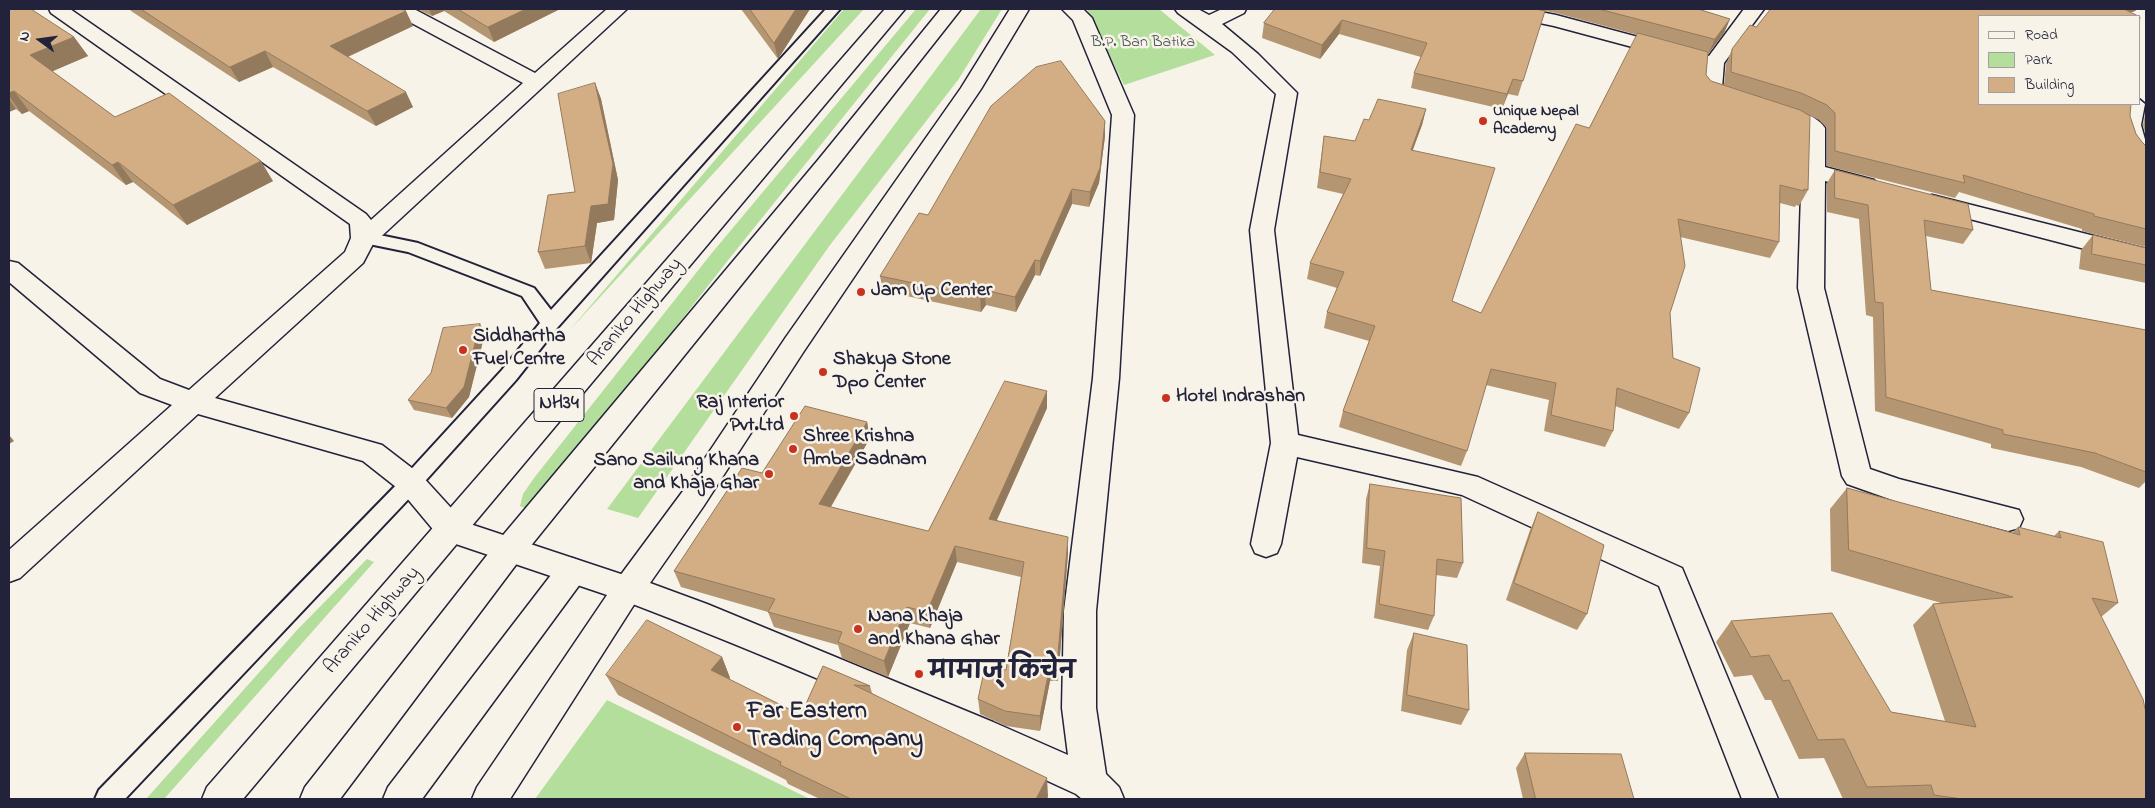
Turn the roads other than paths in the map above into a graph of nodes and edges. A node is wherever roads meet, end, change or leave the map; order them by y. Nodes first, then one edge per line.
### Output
1 (58, 9) edge
2 (400, 9) edge
3 (618, 9) edge
4 (832, 9) edge
5 (895, 9) edge
6 (950, 9) edge
7 (1019, 9) edge
8 (1072, 9) edge
9 (1185, 9) edge
10 (1237, 9) edge
11 (1500, 9) edge
12 (1754, 9) edge
13 (1209, 23) junction
14 (1714, 63) junction
15 (536, 82) junction
16 (2134, 105) edge
17 (2146, 158) edge
18 (1814, 171) junction
19 (364, 238) junction
20 (2146, 257) edge
21 (9, 269) edge
22 (550, 323) junction
23 (192, 402) junction
24 (1285, 443) junction
25 (411, 483) junction
26 (2008, 520) dead end
27 (452, 530) junction
28 (1266, 544) dead end
29 (510, 549) junction
30 (9, 569) edge
31 (572, 571) junction
32 (628, 589) junction
33 (1098, 791) edge
34 (108, 799) edge
35 (220, 799) edge
36 (318, 799) edge
37 (401, 799) edge
38 (490, 799) edge
39 (1760, 799) edge

1 - 19 main road
2 - 15 main road
3 - 15 main road
4 - 22 lane
5 - 27 main road, Araniko Highway / NH34
6 - 29 main road, NH34
7 - 32 main road
8 - 33 main road
9 - 13 main road
10 - 13 main road
11 - 14 main road
12 - 14 main road
13 - 24 main road
14 - 18 main road
15 - 19 main road
16 - 17 main road
18 - 20 main road
18 - 26 main road
19 - 22 lane
19 - 23 main road
21 - 23 main road
22 - 25 lane
23 - 25 main road
23 - 30 main road
24 - 28 main road
24 - 39 main road
25 - 27 main road
25 - 34 lane
27 - 29 main road
27 - 35 main road, Araniko Highway / NH34
29 - 31 main road
29 - 36 main road, NH34
31 - 32 main road
31 - 37 main road
32 - 33 main road
32 - 38 main road

